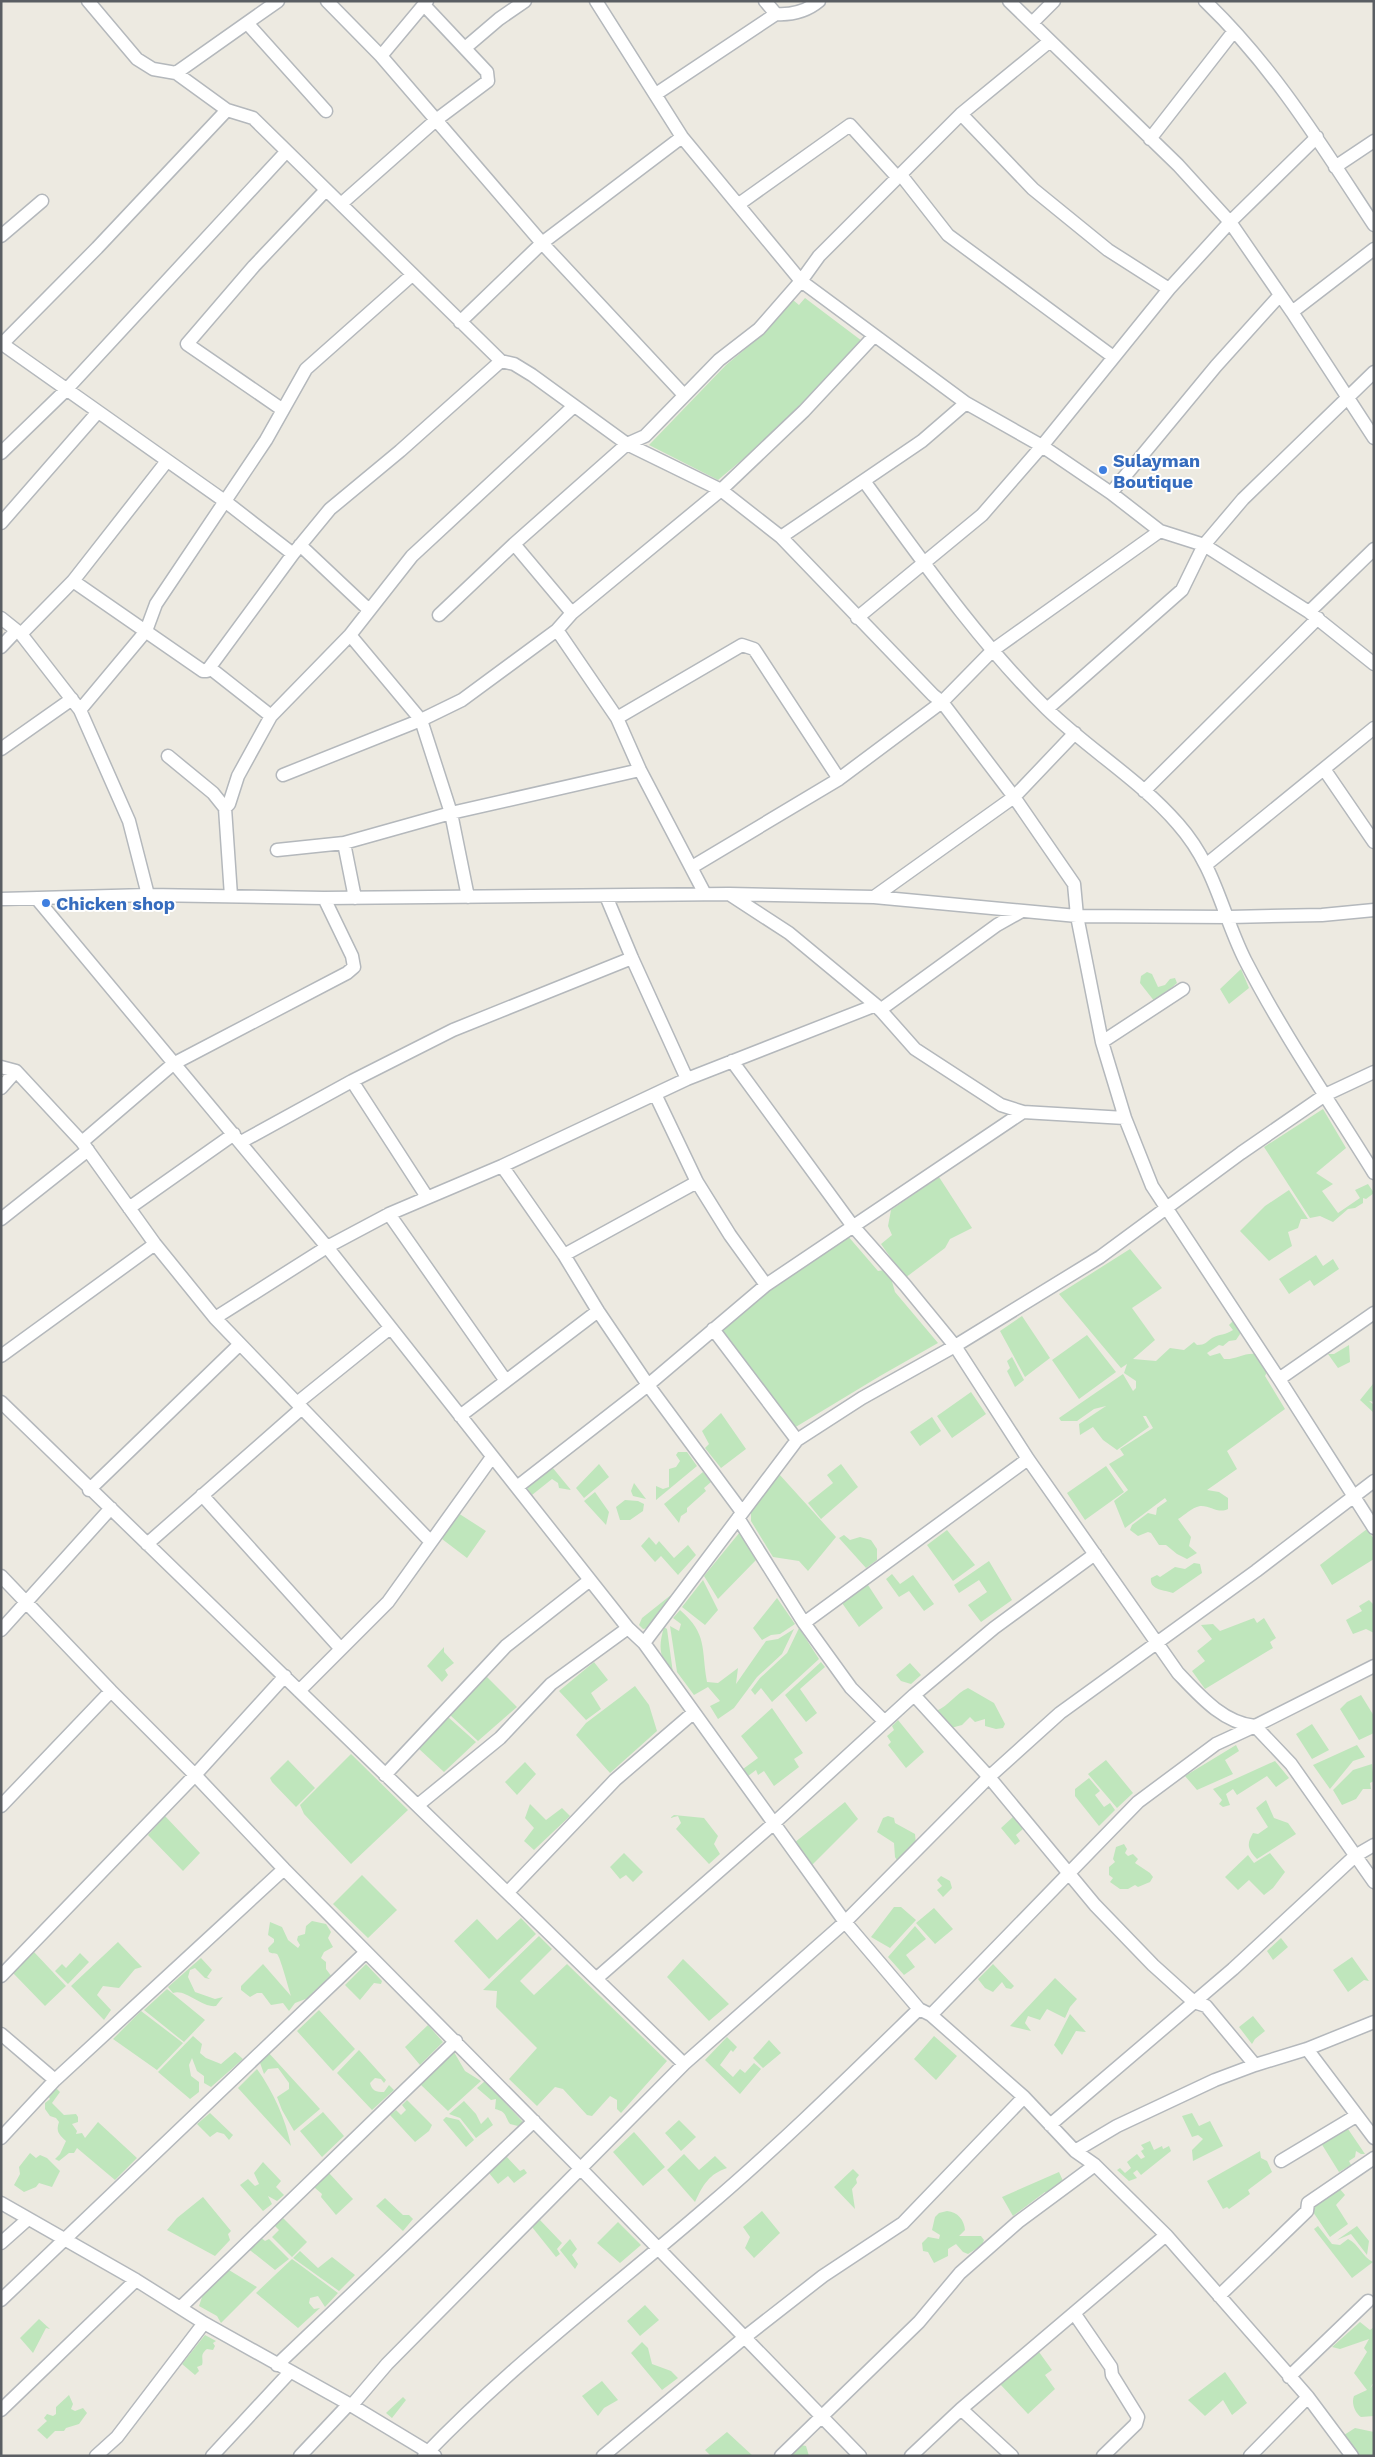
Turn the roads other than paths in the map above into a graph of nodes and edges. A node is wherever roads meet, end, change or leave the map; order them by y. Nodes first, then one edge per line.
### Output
1 (88, 1) edge
2 (278, 1) edge
3 (327, 1) edge
4 (525, 1) edge
5 (596, 1) edge
6 (765, 1) edge
7 (819, 1) edge
8 (1009, 1) edge
9 (1054, 1) edge
10 (1207, 2) edge
11 (425, 3) edge
12 (776, 14) junction
13 (1033, 22) junction
14 (247, 23) junction
15 (1234, 31) junction
16 (1050, 41) junction
17 (465, 48) junction
18 (381, 56) junction
19 (176, 73) junction
20 (656, 94) junction
21 (227, 110) junction
22 (326, 111) dead end
23 (961, 114) junction
24 (436, 120) junction
25 (1317, 136) junction
26 (682, 137) junction
27 (1150, 139) junction
28 (1374, 141) edge
29 (286, 152) junction
30 (1335, 167) junction
31 (900, 177) junction
32 (325, 191) junction
33 (42, 201) dead end
34 (341, 204) junction
35 (739, 204) junction
36 (1230, 222) junction
37 (1374, 225) edge
38 (1, 236) edge
39 (542, 242) junction
40 (1374, 249) edge
41 (412, 275) junction
42 (801, 281) junction
43 (1169, 289) junction
44 (1280, 295) junction
45 (1292, 312) junction
46 (460, 322) junction
47 (874, 336) junction
48 (2, 344) edge
49 (1112, 356) junction
50 (501, 361) junction
51 (1374, 372) edge
52 (66, 390) junction
53 (684, 394) junction
54 (1347, 398) junction
55 (966, 403) junction
56 (574, 406) junction
57 (283, 410) junction
58 (97, 413) junction
59 (1374, 438) edge
60 (627, 444) junction
61 (1042, 446) junction
62 (1, 453) edge
63 (167, 461) junction
64 (864, 481) junction
65 (722, 490) junction
66 (1111, 493) junction
67 (226, 502) junction
68 (1, 523) edge
69 (1160, 531) junction
70 (781, 537) junction
71 (514, 544) junction
72 (1204, 546) junction
73 (297, 549) junction
74 (1374, 549) edge
75 (925, 564) junction
76 (73, 581) junction
77 (369, 610) junction
78 (572, 613) junction
79 (439, 615) dead end
80 (1314, 615) junction
81 (1, 618) edge
82 (857, 618) junction
83 (557, 630) junction
84 (146, 631) junction
85 (19, 632) junction
86 (350, 634) junction
87 (1, 647) edge
88 (993, 650) junction
89 (1374, 664) edge
90 (210, 668) junction
91 (72, 699) junction
92 (942, 702) junction
93 (1047, 709) junction
94 (80, 710) junction
95 (271, 716) junction
96 (617, 718) junction
97 (421, 720) junction
98 (1374, 728) edge
99 (1075, 733) junction
100 (1, 750) edge
101 (168, 756) dead end
102 (1324, 769) junction
103 (640, 770) junction
104 (283, 775) dead end
105 (839, 780) junction
106 (1144, 791) junction
107 (1014, 797) junction
108 (224, 808) junction
109 (451, 813) junction
110 (1374, 842) edge
111 (344, 843) junction
112 (277, 850) dead end
113 (1207, 864) junction
114 (692, 867) junction
115 (705, 894) junction
116 (729, 894) junction
117 (148, 895) junction
118 (231, 896) junction
119 (606, 896) junction
120 (874, 896) junction
121 (468, 897) junction
122 (324, 898) junction
123 (355, 898) junction
124 (1, 899) edge
125 (37, 899) junction
126 (1374, 910) edge
127 (1022, 911) junction
128 (1077, 916) junction
129 (1228, 917) junction
130 (632, 958) junction
131 (1183, 989) dead end
132 (878, 1008) junction
133 (1102, 1042) junction
134 (732, 1061) junction
135 (173, 1064) junction
136 (1, 1068) edge
137 (16, 1071) junction
138 (1374, 1072) edge
139 (688, 1079) junction
140 (352, 1081) junction
141 (1, 1088) edge
142 (654, 1094) junction
143 (1326, 1095) junction
144 (1023, 1112) junction
145 (1125, 1118) junction
146 (238, 1138) junction
147 (85, 1146) junction
148 (502, 1166) junction
149 (1374, 1173) edge
150 (696, 1182) junction
151 (427, 1196) junction
152 (129, 1208) junction
153 (1166, 1209) junction
154 (389, 1214) junction
155 (1, 1219) edge
156 (852, 1225) junction
157 (155, 1244) junction
158 (327, 1247) junction
159 (564, 1255) junction
160 (766, 1285) junction
161 (598, 1311) junction
162 (1374, 1313) edge
163 (215, 1318) junction
164 (390, 1328) junction
165 (713, 1329) junction
166 (240, 1344) junction
167 (955, 1346) junction
168 (1, 1356) edge
169 (1279, 1379) junction
170 (506, 1381) junction
171 (648, 1385) junction
172 (1, 1402) edge
173 (300, 1405) junction
174 (460, 1416) junction
175 (797, 1440) junction
176 (492, 1457) junction
177 (1028, 1459) junction
178 (1374, 1481) edge
179 (517, 1487) junction
180 (90, 1490) junction
181 (202, 1495) junction
182 (1354, 1497) junction
183 (111, 1508) junction
184 (740, 1515) junction
185 (1374, 1528) edge
186 (431, 1542) junction
187 (147, 1544) junction
188 (1094, 1554) junction
189 (1, 1576) edge
190 (590, 1580) junction
191 (26, 1601) junction
192 (804, 1623) junction
193 (628, 1628) junction
194 (1, 1630) edge
195 (1157, 1641) junction
196 (644, 1643) junction
197 (341, 1649) junction
198 (1374, 1666) edge
199 (286, 1676) junction
200 (299, 1691) junction
201 (111, 1692) junction
202 (914, 1695) junction
203 (693, 1713) junction
204 (884, 1721) junction
205 (1256, 1726) junction
206 (195, 1775) junction
207 (385, 1775) junction
208 (989, 1777) junction
209 (418, 1805) junction
210 (1, 1806) edge
211 (772, 1824) junction
212 (1374, 1845) edge
213 (1355, 1856) junction
214 (284, 1869) junction
215 (1068, 1872) junction
216 (1374, 1882) edge
217 (508, 1892) junction
218 (845, 1922) junction
219 (366, 1952) junction
220 (1, 1976) edge
221 (597, 1978) junction
222 (1194, 2002) junction
223 (918, 2009) junction
224 (931, 2015) junction
225 (1374, 2022) edge
226 (1, 2034) edge
227 (456, 2041) junction
228 (1307, 2049) junction
229 (684, 2064) junction
230 (1255, 2064) junction
231 (55, 2080) junction
232 (1024, 2097) junction
233 (1356, 2116) junction
234 (534, 2122) junction
235 (1050, 2125) junction
236 (1, 2138) edge
237 (1374, 2138) edge
238 (1075, 2150) junction
239 (1374, 2158) edge
240 (1281, 2162) dead end
241 (1095, 2165) junction
242 (580, 2168) junction
243 (1, 2203) edge
244 (28, 2219) junction
245 (1166, 2236) junction
246 (65, 2239) junction
247 (1, 2243) edge
248 (658, 2247) junction
249 (136, 2280) junction
250 (1220, 2296) junction
251 (1, 2300) edge
252 (1368, 2301) dead end
253 (181, 2307) junction
254 (1074, 2313) junction
255 (204, 2323) junction
256 (745, 2337) junction
257 (277, 2365) junction
258 (290, 2372) junction
259 (1289, 2378) junction
260 (1308, 2398) junction
261 (350, 2405) junction
262 (961, 2409) junction
263 (1, 2410) edge
264 (823, 2416) junction
265 (429, 2454) edge
266 (96, 2456) edge
267 (212, 2456) edge
268 (300, 2456) edge
269 (603, 2456) edge
270 (782, 2456) edge
271 (860, 2456) edge
272 (911, 2456) edge
273 (1012, 2456) edge
274 (1103, 2456) edge
275 (1250, 2456) edge
276 (1352, 2456) edge

1 - 19 street
2 - 14 street
3 - 18 street
4 - 17 street
5 - 20 street
6 - 12 street
7 - 12 street
8 - 13 street
9 - 13 street
10 - 15 street
11 - 17 street
11 - 18 street
12 - 20 street
13 - 16 street
14 - 19 street
14 - 22 street
15 - 25 street
15 - 27 street
16 - 23 street
16 - 27 street
17 - 24 street
18 - 24 street
19 - 21 street
20 - 26 street
21 - 29 street
21 - 48 street
23 - 31 street
23 - 43 street
24 - 34 street
24 - 39 street
25 - 30 street
25 - 36 street
26 - 35 street
26 - 39 street
27 - 36 street
28 - 30 street
29 - 32 street
29 - 52 street
30 - 37 street
31 - 35 street
31 - 42 street
31 - 49 street
32 - 34 street
32 - 57 street
33 - 38 street
34 - 41 street
35 - 42 street
36 - 43 street
36 - 44 street
39 - 46 street
39 - 53 street
40 - 45 street
41 - 46 street
41 - 57 street
42 - 47 street
42 - 53 street
43 - 49 street
44 - 45 street
44 - 66 street
45 - 54 street
46 - 50 street
47 - 55 street
47 - 65 street
48 - 52 street
49 - 61 street
50 - 56 street
50 - 73 street
51 - 54 street
52 - 58 street
52 - 62 street
53 - 60 street
54 - 59 street
54 - 72 street
55 - 61 street
55 - 64 street
56 - 60 street
56 - 77 street
57 - 67 street
58 - 63 street
58 - 68 street
60 - 65 street
60 - 71 street
61 - 66 street
61 - 75 street
63 - 67 street
63 - 76 street
64 - 70 street
64 - 75 street
65 - 70 street
65 - 78 street
66 - 69 street
67 - 73 street
67 - 84 street
69 - 72 street
69 - 88 street
70 - 82 street
71 - 78 street
71 - 79 street
72 - 80 street
72 - 93 street
73 - 77 street
73 - 90 street
74 - 80 street
75 - 82 street
75 - 88 street
76 - 84 street
76 - 85 street
77 - 86 street
78 - 83 street
80 - 89 street
80 - 106 street
81 - 85 street
82 - 92 street
83 - 96 street
83 - 97 street
84 - 90 street
84 - 94 street
85 - 87 street
85 - 91 street
86 - 95 street
86 - 97 street
88 - 92 street
88 - 93 street
90 - 95 street
91 - 94 street
91 - 100 street
92 - 105 street
92 - 107 street
93 - 99 street
94 - 117 street
95 - 108 street
96 - 103 street
96 - 105 street
97 - 104 street
97 - 109 street
98 - 102 street
99 - 106 street
99 - 107 street
101 - 108 street
102 - 110 street
102 - 113 street
103 - 109 street
103 - 114 street
105 - 114 street
106 - 113 street
107 - 120 street
107 - 128 street
108 - 118 street
109 - 111 street
109 - 121 street
111 - 112 street
111 - 123 street
113 - 129 street
114 - 115 street
115 - 116 street
115 - 119 street
116 - 120 street
116 - 132 street
117 - 118 street
117 - 125 street
118 - 122 street
119 - 121 street
119 - 130 street
120 - 127 street
121 - 123 street
122 - 123 street
122 - 135 street
124 - 125 street
125 - 135 street
126 - 129 street
127 - 128 street
127 - 132 street
128 - 129 street
128 - 133 street
129 - 143 street
130 - 139 street
130 - 140 street
131 - 133 street
132 - 134 street
132 - 144 street
133 - 145 street
134 - 139 street
134 - 156 street
135 - 146 street
135 - 147 street
136 - 137 street
137 - 141 street
137 - 147 street
138 - 143 street
139 - 142 street
140 - 146 street
140 - 151 street
142 - 148 street
142 - 150 street
143 - 149 street
143 - 153 street
144 - 145 street
144 - 156 street
145 - 153 street
146 - 152 street
146 - 158 street
147 - 152 street
147 - 155 street
148 - 151 street
148 - 159 street
150 - 159 street
150 - 160 street
151 - 154 street
152 - 157 street
153 - 167 street
153 - 169 street
154 - 158 street
154 - 170 street
156 - 160 street
156 - 167 street
157 - 163 street
157 - 168 street
158 - 163 street
158 - 164 street
159 - 161 street
160 - 165 street
161 - 170 street
161 - 171 street
162 - 169 street
163 - 166 street
164 - 173 street
164 - 174 street
165 - 171 street
165 - 175 street
166 - 173 street
166 - 180 street
167 - 175 street
167 - 177 street
169 - 182 street
170 - 174 street
171 - 179 street
171 - 184 street
172 - 180 street
173 - 181 street
173 - 186 street
174 - 176 street
175 - 184 street
176 - 179 street
176 - 186 street
177 - 188 street
177 - 192 street
178 - 182 street
179 - 190 street
180 - 183 street
181 - 187 street
181 - 197 street
182 - 185 street
182 - 195 street
183 - 187 street
183 - 191 street
184 - 192 street
184 - 196 street
186 - 197 street
187 - 199 street
188 - 195 street
188 - 202 street
189 - 191 street
190 - 193 street
190 - 207 street
191 - 194 street
191 - 201 street
192 - 204 street
193 - 196 street
193 - 209 street
195 - 205 street
195 - 208 street
196 - 203 street
197 - 200 street
198 - 205 street
199 - 200 street
199 - 206 street
200 - 207 street
201 - 206 street
201 - 210 street
202 - 204 street
202 - 208 street
203 - 211 street
203 - 217 street
204 - 211 street
205 - 213 street
205 - 215 street
206 - 214 street
206 - 220 street
207 - 209 street
208 - 215 street
208 - 218 street
209 - 217 street
211 - 218 street
211 - 221 street
212 - 213 street
213 - 216 street
213 - 222 street
214 - 219 street
214 - 231 street
215 - 222 street
215 - 224 street
217 - 221 street
218 - 223 street
218 - 229 street
219 - 227 street
219 - 246 street
221 - 229 street
222 - 230 street
222 - 235 street
223 - 224 street
223 - 248 street
224 - 232 street
225 - 228 street
226 - 231 street
227 - 234 street
227 - 253 street
228 - 230 street
228 - 233 street
229 - 242 street
230 - 238 street
231 - 236 street
232 - 235 street
232 - 256 street
233 - 237 street
233 - 240 street
234 - 242 street
234 - 257 street
235 - 238 street
238 - 241 street
239 - 250 street
241 - 245 street
241 - 264 street
242 - 248 street
242 - 261 street
243 - 244 street
244 - 246 street
244 - 247 street
245 - 250 street
245 - 254 street
246 - 249 street
246 - 251 street
248 - 256 street
248 - 265 street
249 - 253 street
249 - 263 street
250 - 259 street
252 - 259 street
253 - 255 street
254 - 262 street
254 - 274 street
255 - 257 street
255 - 266 street
256 - 264 street
256 - 269 street
257 - 258 street
258 - 261 street
258 - 267 street
259 - 260 street
260 - 275 street
260 - 276 street
261 - 265 street
261 - 268 street
262 - 272 street
262 - 273 street
264 - 270 street
264 - 271 street

